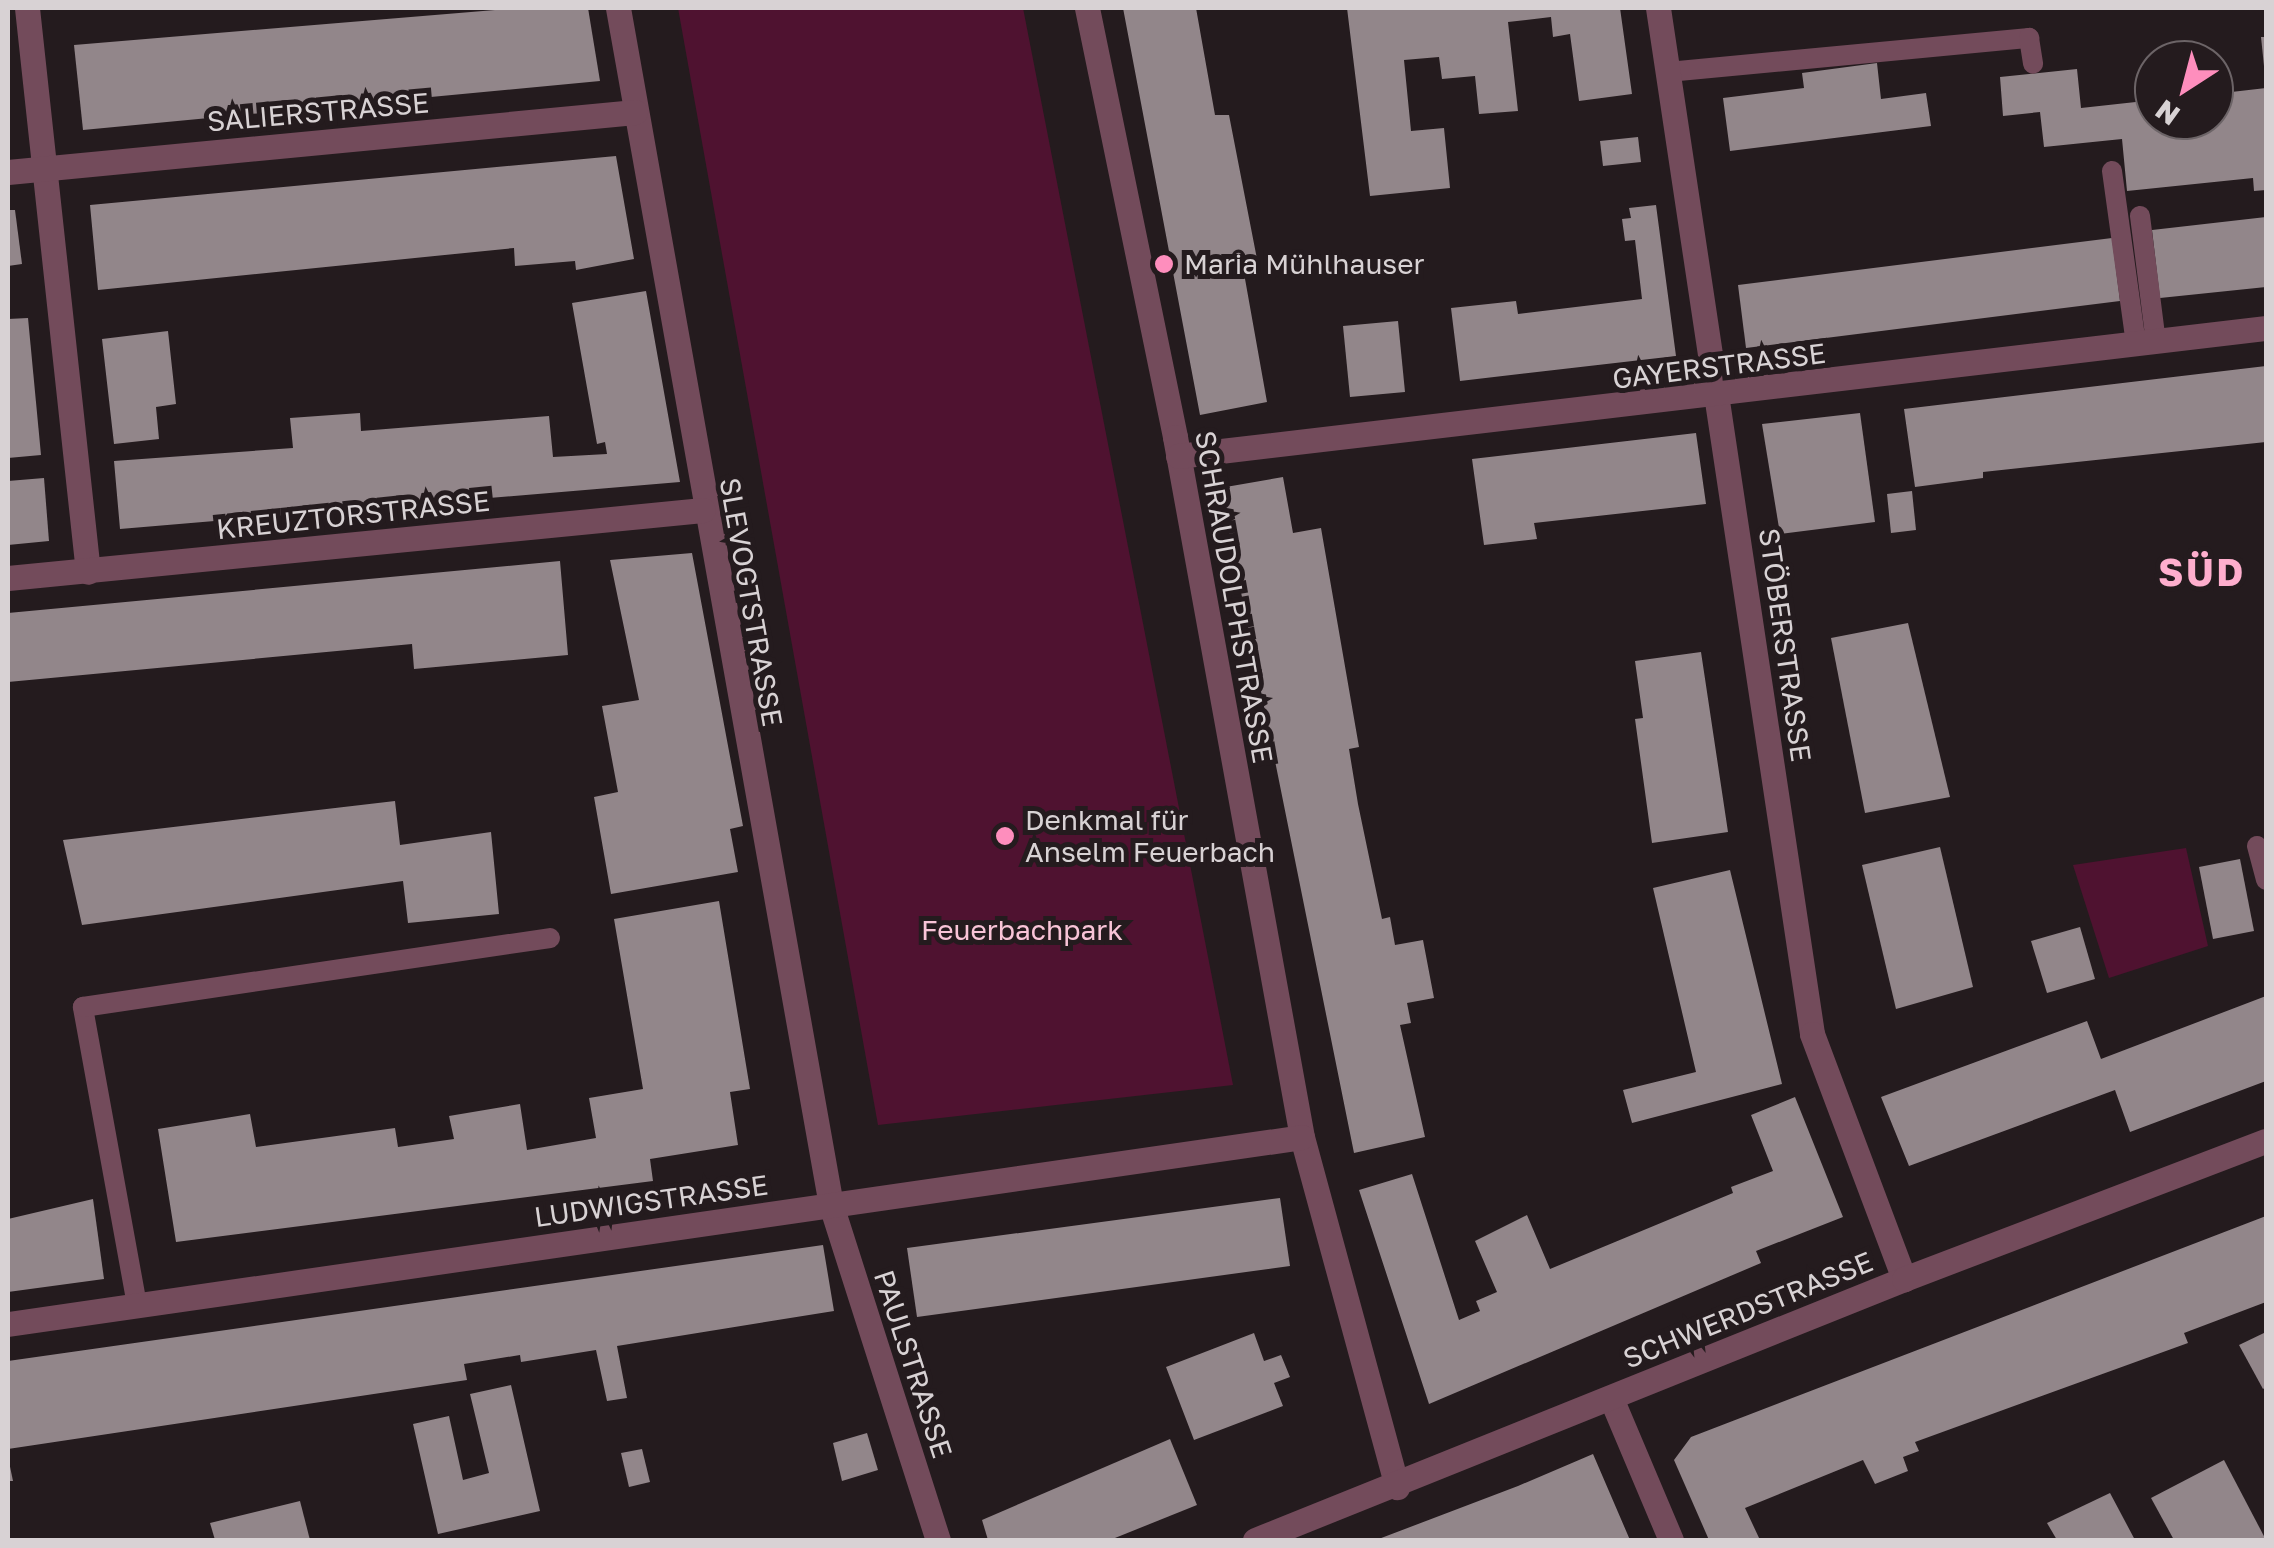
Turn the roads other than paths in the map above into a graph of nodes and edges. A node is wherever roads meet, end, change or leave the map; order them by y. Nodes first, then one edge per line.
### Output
1 (27, 8) edge
2 (618, 8) edge
3 (1087, 8) edge
4 (1658, 8) edge
5 (2033, 64) dead end
6 (1668, 72) junction
7 (635, 112) junction
8 (44, 168) junction
9 (2112, 171) dead end
10 (8, 172) edge
11 (2140, 216) dead end
12 (2266, 328) edge
13 (2146, 342) junction
14 (1718, 397) junction
15 (1178, 456) junction
16 (703, 510) junction
17 (88, 572) junction
18 (8, 578) edge
19 (2257, 846) dead end
20 (2266, 880) edge
21 (550, 938) dead end
22 (1302, 1137) junction
23 (2266, 1142) edge
24 (831, 1205) junction
25 (1904, 1279) junction
26 (137, 1305) junction
27 (8, 1324) edge
28 (1611, 1398) junction
29 (1397, 1487) junction
30 (938, 1540) edge
31 (1254, 1540) edge
32 (1672, 1540) edge

1 - 8 street
2 - 7 street, SLEVOGTSTRASSE
3 - 15 street, SCHRAUDOLPHSTRASSE
4 - 6 street, STÖBERSTRASSE
5 - 6 lane
6 - 14 street, STÖBERSTRASSE
7 - 8 street, SALIERSTRASSE
7 - 16 street, SLEVOGTSTRASSE
8 - 10 street, SALIERSTRASSE
8 - 17 street
9 - 13 lane
11 - 13 lane
12 - 13 street, GAYERSTRASSE
13 - 14 street, GAYERSTRASSE
14 - 15 street, GAYERSTRASSE
14 - 25 street, STÖBERSTRASSE
15 - 22 street, SCHRAUDOLPHSTRASSE
16 - 17 street, KREUZTORSTRASSE
16 - 24 street, SLEVOGTSTRASSE
17 - 18 street, KREUZTORSTRASSE
19 - 20 lane
21 - 26 lane
22 - 24 street, LUDWIGSTRASSE
22 - 29 street, SCHRAUDOLPHSTRASSE
23 - 25 street, SCHWERDSTRASSE
24 - 26 street, LUDWIGSTRASSE
24 - 30 street, PAULSTRASSE
25 - 28 street, SCHWERDSTRASSE
26 - 27 street, LUDWIGSTRASSE
28 - 29 street, SCHWERDSTRASSE
28 - 32 street
29 - 31 street, SCHWERDSTRASSE

